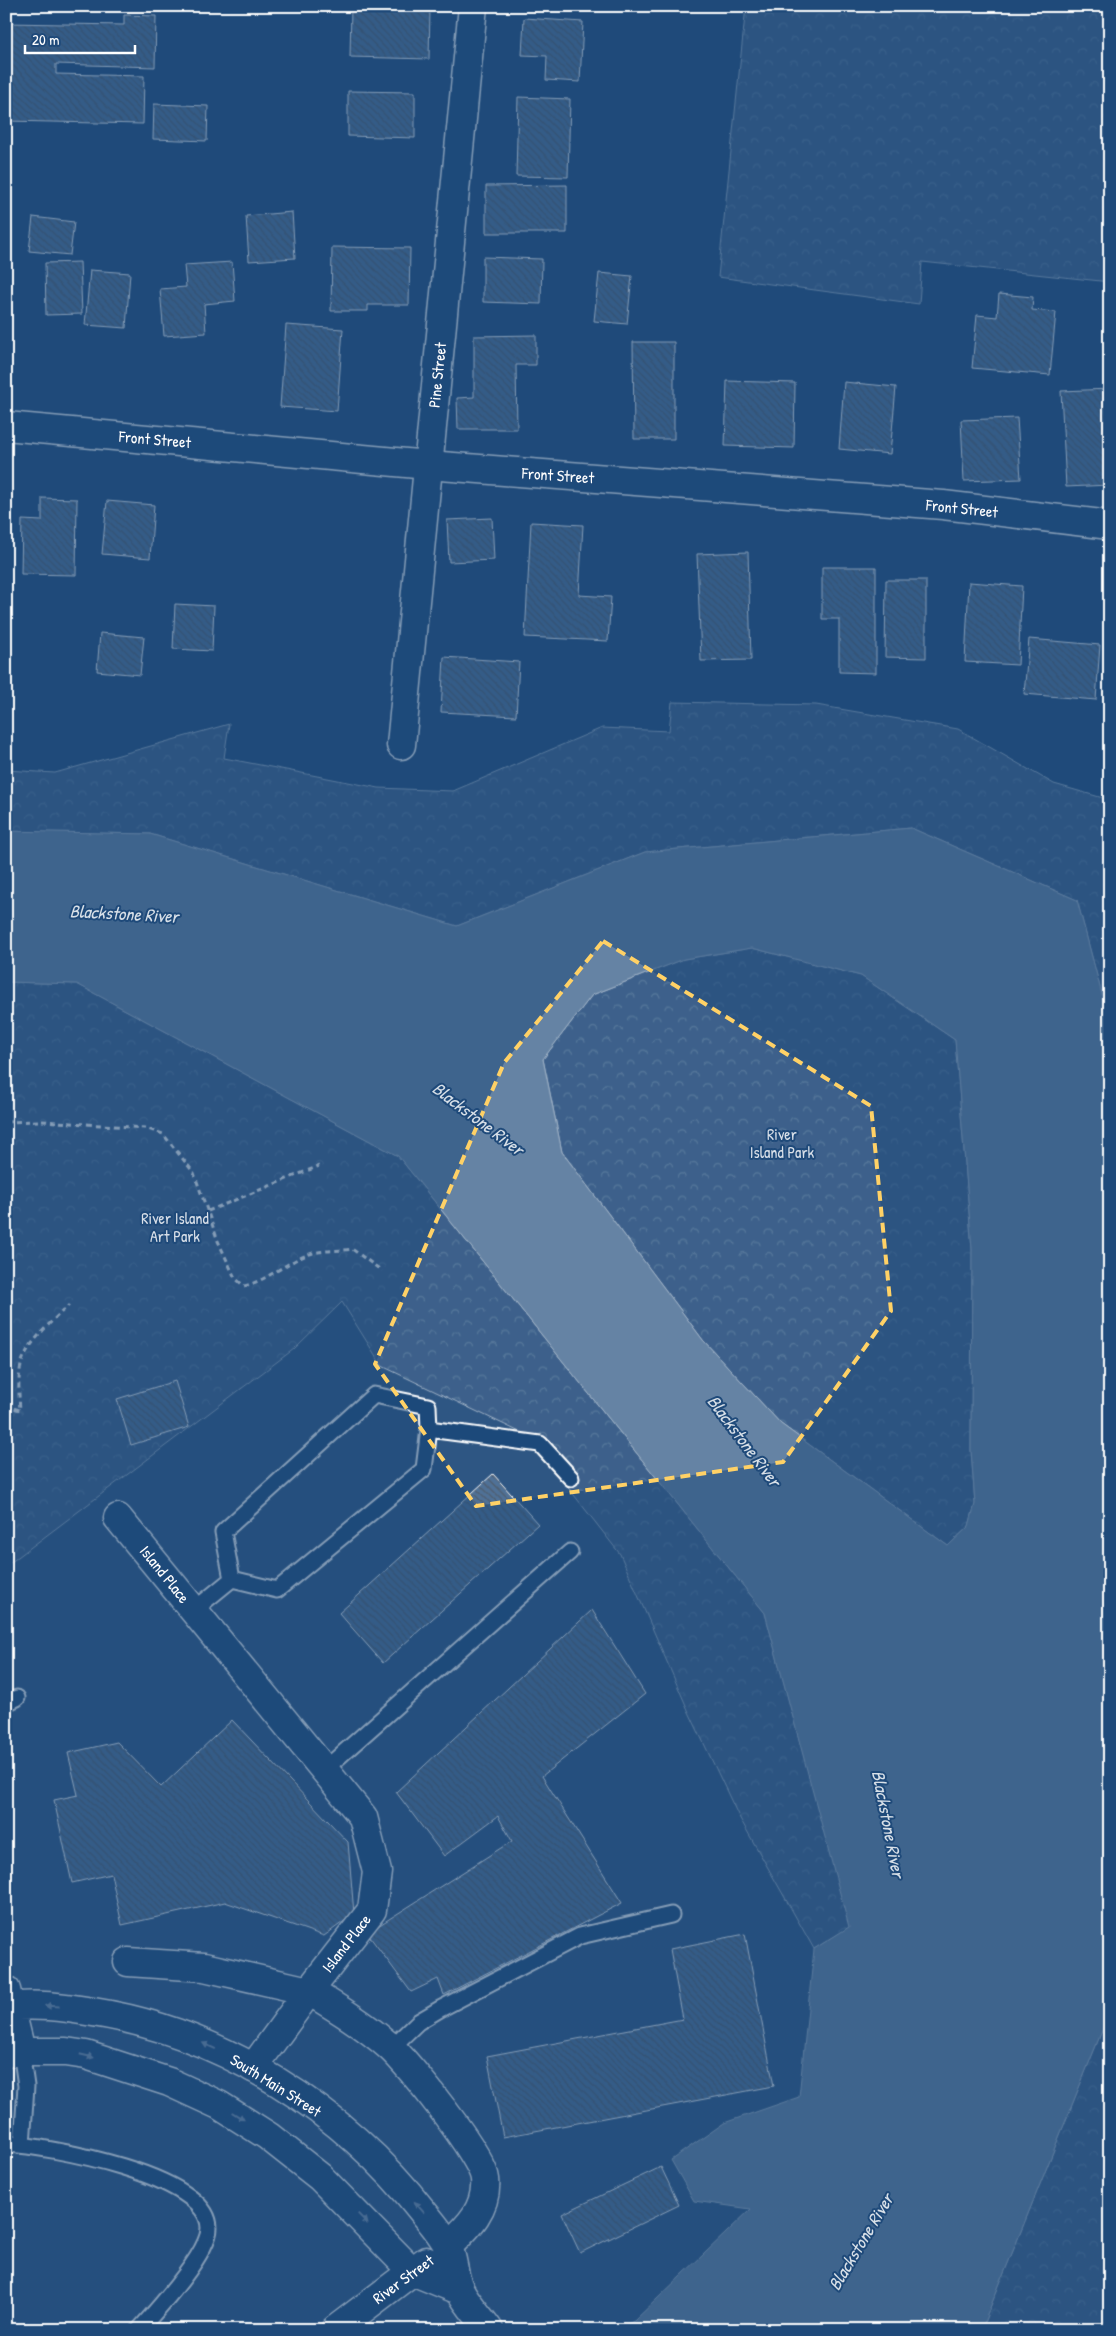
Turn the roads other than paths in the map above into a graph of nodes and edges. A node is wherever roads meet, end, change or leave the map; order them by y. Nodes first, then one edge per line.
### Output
1 (473, 6) edge
2 (6, 426) edge
3 (428, 464) junction
4 (1110, 525) edge
5 (400, 745) dead end
6 (430, 1429) junction
7 (571, 1478) dead end
8 (118, 1518) dead end
9 (570, 1552) dead end
10 (232, 1579) junction
11 (194, 1610) junction
12 (324, 1770) junction
13 (671, 1915) dead end
14 (128, 1962) dead end
15 (309, 1990) junction
16 (7, 2002) edge
17 (391, 2048) junction
18 (14, 2052) edge
19 (253, 2068) junction
20 (6, 2144) edge
21 (22, 2145) junction
22 (448, 2246) junction
23 (412, 2271) junction
24 (459, 2290) junction
25 (139, 2330) edge
26 (335, 2330) edge
27 (489, 2330) edge

1 - 3 street, Pine Street
2 - 3 street, Front Street
3 - 4 street, Front Street
3 - 5 street, Pine Street
6 - 7 lane
6 - 10 lane
6 - 10 lane
8 - 11 street, Island Place
9 - 12 lane
10 - 11 lane
11 - 12 street, Island Place
12 - 15 street, Island Place
13 - 17 lane
14 - 15 street
15 - 17 street
15 - 19 street, Island Place
16 - 18 street
19 -> 16 street, South Main Street
17 - 22 street
18 - 21 lane
18 -> 23 street
22 -> 19 street, South Main Street
20 - 21 lane
21 - 25 lane
22 - 23 street, River Street
22 - 24 street, South Main Street
23 - 24 street
23 - 26 street, River Street
24 - 27 street, South Main Street

